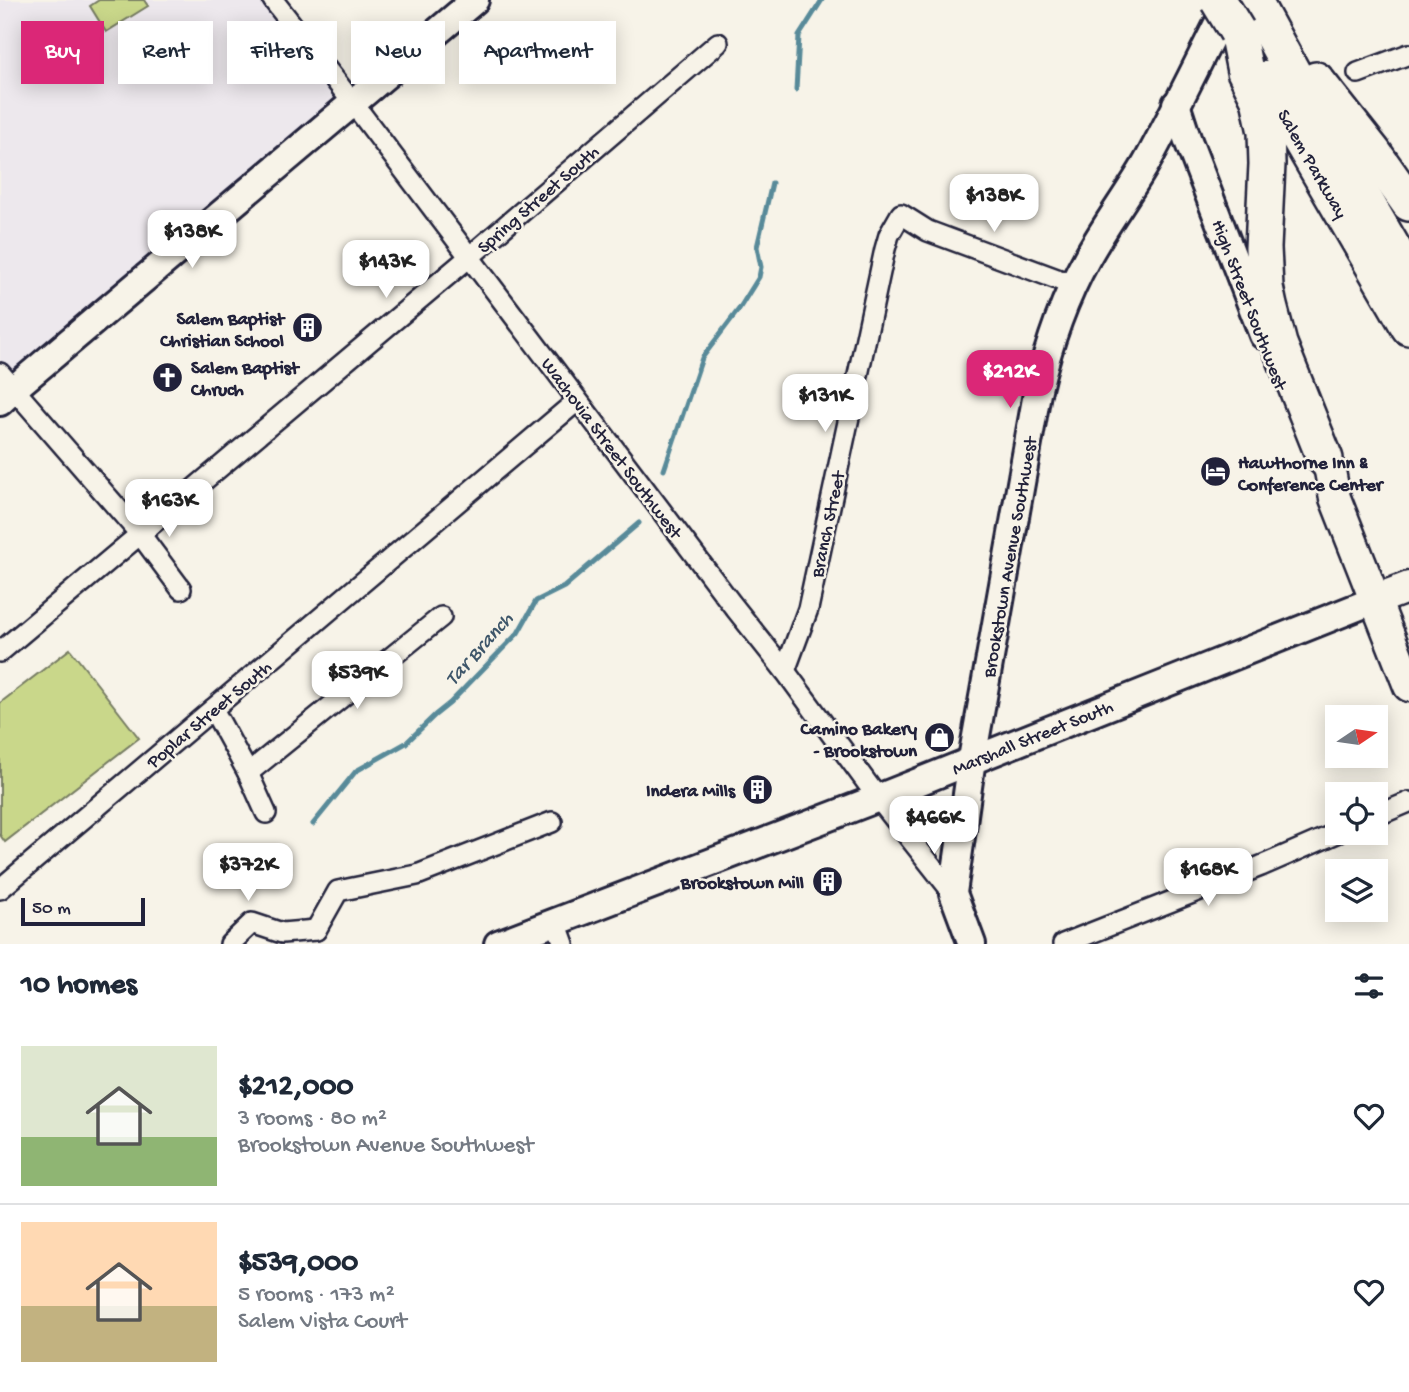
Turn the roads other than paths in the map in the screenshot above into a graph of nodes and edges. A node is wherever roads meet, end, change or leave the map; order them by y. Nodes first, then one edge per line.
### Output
1 (273, 0) edge
2 (475, 0) edge
3 (1218, 0) edge
4 (1253, 0) edge
5 (1233, 16) edge
6 (1271, 34) junction
7 (718, 43) dead end
8 (1409, 54) edge
9 (1358, 73) dead end
10 (353, 103) junction
11 (1176, 104) junction
12 (1409, 203) edge
13 (469, 257) junction
14 (1409, 276) edge
15 (1073, 285) junction
16 (1409, 327) edge
17 (5, 388) edge
18 (578, 401) junction
19 (1325, 459) joint
20 (1335, 498) junction
21 (140, 534) junction
22 (1409, 587) edge
23 (181, 589) dead end
24 (1375, 600) junction
25 (441, 617) dead end
26 (0, 653) edge
27 (785, 671) junction
28 (1409, 686) edge
29 (213, 709) junction
30 (972, 760) junction
31 (248, 773) junction
32 (877, 798) junction
33 (1409, 802) edge
34 (1388, 811) edge
35 (267, 813) dead end
36 (552, 822) dead end
37 (1325, 838) edge
38 (0, 889) edge
39 (953, 893) junction
40 (560, 933) edge
41 (318, 937) edge
42 (230, 944) edge
43 (498, 944) edge
44 (972, 944) edge
45 (1063, 944) edge

1 - 10 street, Wachovia Street Southwest
2 - 10 street
3 - 5 highway, Salem Parkway, bridge
4 - 6 highway, Salem Parkway
5 - 11 street, Brookstown Avenue Southwest
5 - 16 highway, Salem Parkway
5 - 19 highway
6 - 12 highway
6 - 14 highway, Salem Parkway
7 - 13 street, Spring Street South
8 - 9 street
10 - 13 street, Wachovia Street Southwest
10 - 17 street
11 - 15 street, Brookstown Avenue Southwest
11 - 20 street, High Street Southwest
13 - 18 street, Wachovia Street Southwest
13 - 21 street, Spring Street South
15 - 27 street, Branch Street
15 - 30 street, Brookstown Avenue Southwest
17 - 21 street
18 - 27 street, Wachovia Street Southwest
18 - 29 street, Poplar Street South
19 - 20 main road, High Street Southwest
20 - 24 main road, High Street Southwest
21 - 23 street
21 - 26 street, Spring Street South
22 - 24 main road, Marshall Street South
24 - 28 main road, High Street Southwest
24 - 30 street, Marshall Street South
25 - 31 street
27 - 32 street, Wachovia Street Southwest
29 - 31 street
29 - 38 street, Poplar Street South
30 - 32 street, Marshall Street South
30 - 39 street, Brookstown Avenue Southwest
31 - 35 street
32 - 39 street, Wachovia Street Southwest
32 - 40 street, Marshall Street South
33 - 34 street
36 - 41 street
37 - 45 street
39 - 44 street, Brookstown Avenue Southwest
40 - 43 street, Marshall Street South
41 - 42 street

